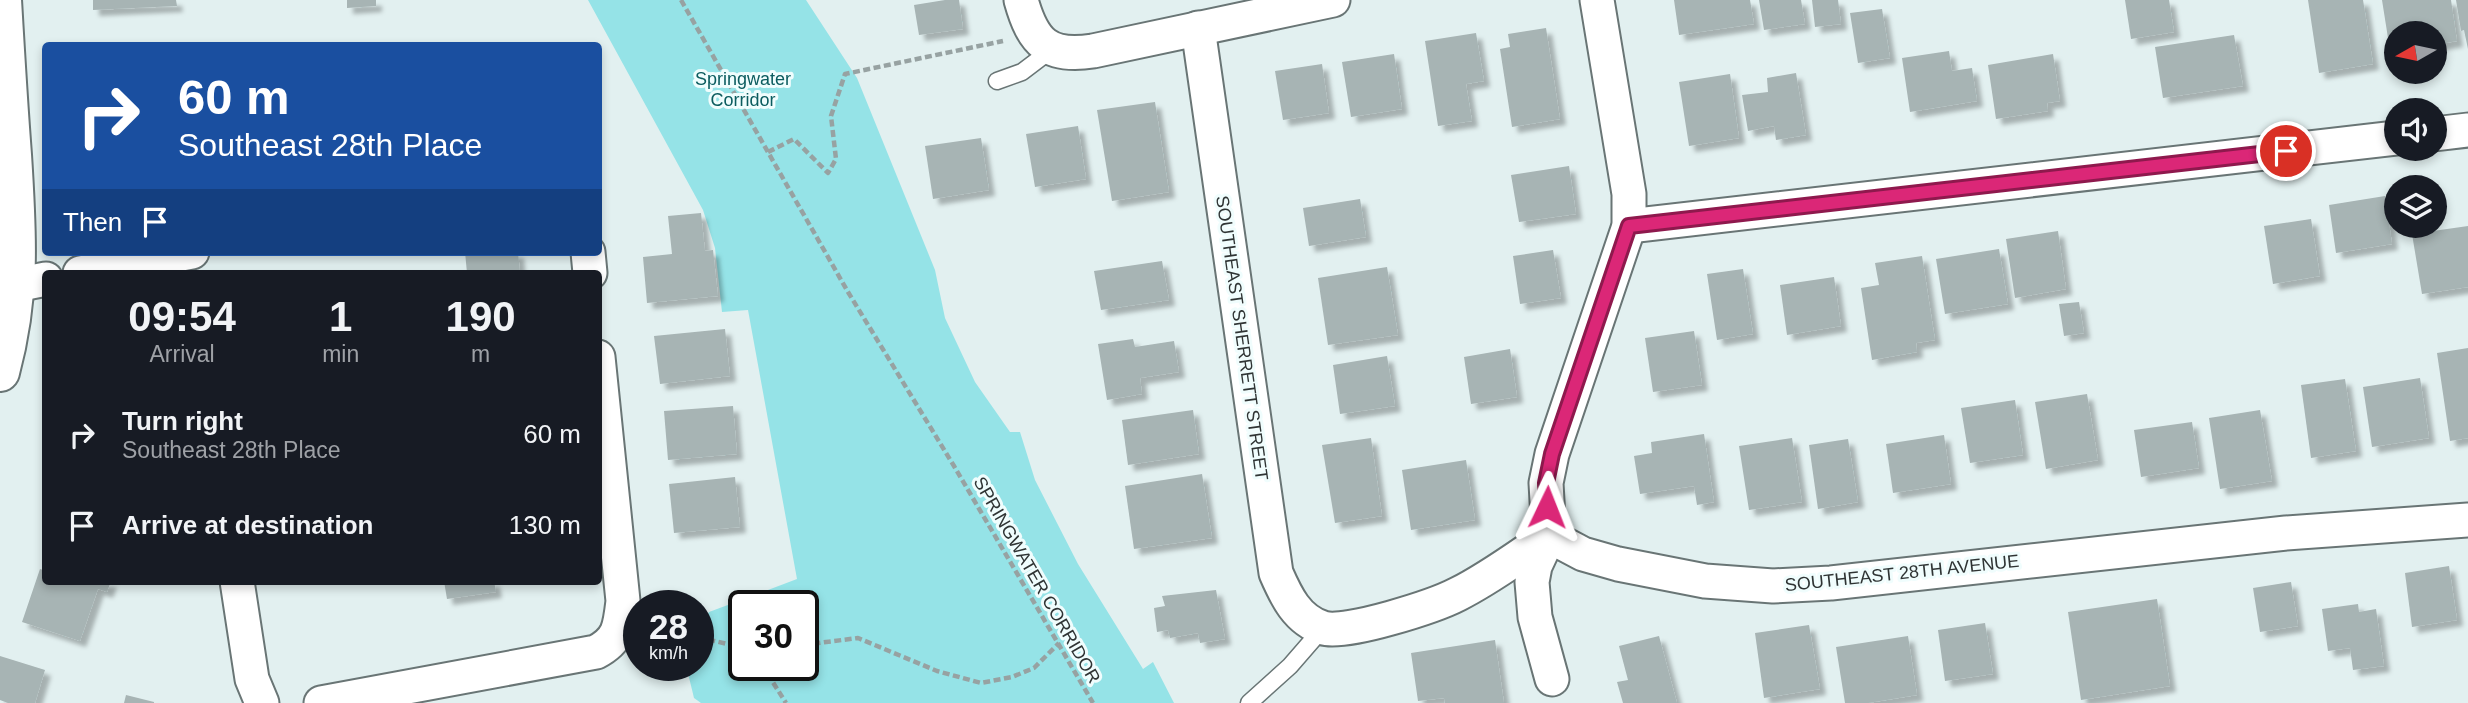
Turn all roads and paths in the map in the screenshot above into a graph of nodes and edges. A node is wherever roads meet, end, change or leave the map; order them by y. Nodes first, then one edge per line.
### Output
1 (2, 0) edge
2 (681, 0) edge
3 (1021, 0) edge
4 (1333, 0) edge
5 (1597, 0) edge
6 (1198, 28) junction
7 (1044, 42) junction
8 (997, 82) dead end
9 (2468, 130) edge
10 (2447, 132) edge
11 (2384, 139) edge
12 (768, 152) junction
13 (1629, 226) junction
14 (188, 260) edge
15 (105, 270) edge
16 (31, 282) edge
17 (0, 372) edge
18 (602, 396) edge
19 (2468, 520) edge
20 (1549, 536) junction
21 (238, 585) edge
22 (1323, 628) junction
23 (819, 643) edge
24 (1059, 643) junction
25 (1552, 679) dead end
26 (772, 681) edge
27 (262, 703) edge
28 (321, 703) edge
29 (786, 703) edge
30 (1093, 703) edge
31 (1249, 703) edge

1 - 16 main road
2 - 12 path, SPRINGWATER CORRIDOR
3 - 7 street
4 - 6 street
5 - 13 street
6 - 7 street
6 - 22 street, SOUTHEAST SHERRETT STREET
7 - 8 lane
7 - 12 path
9 - 10 street
11 - 13 street
12 - 24 path, SPRINGWATER CORRIDOR
13 - 20 street
14 - 15 street
16 - 17 main road
18 - 28 street
19 - 20 street, SOUTHEAST 28TH AVENUE
20 - 22 street
20 - 25 street
21 - 27 street
22 - 31 lane
23 - 24 path
24 - 30 path, SPRINGWATER CORRIDOR
26 - 29 path

